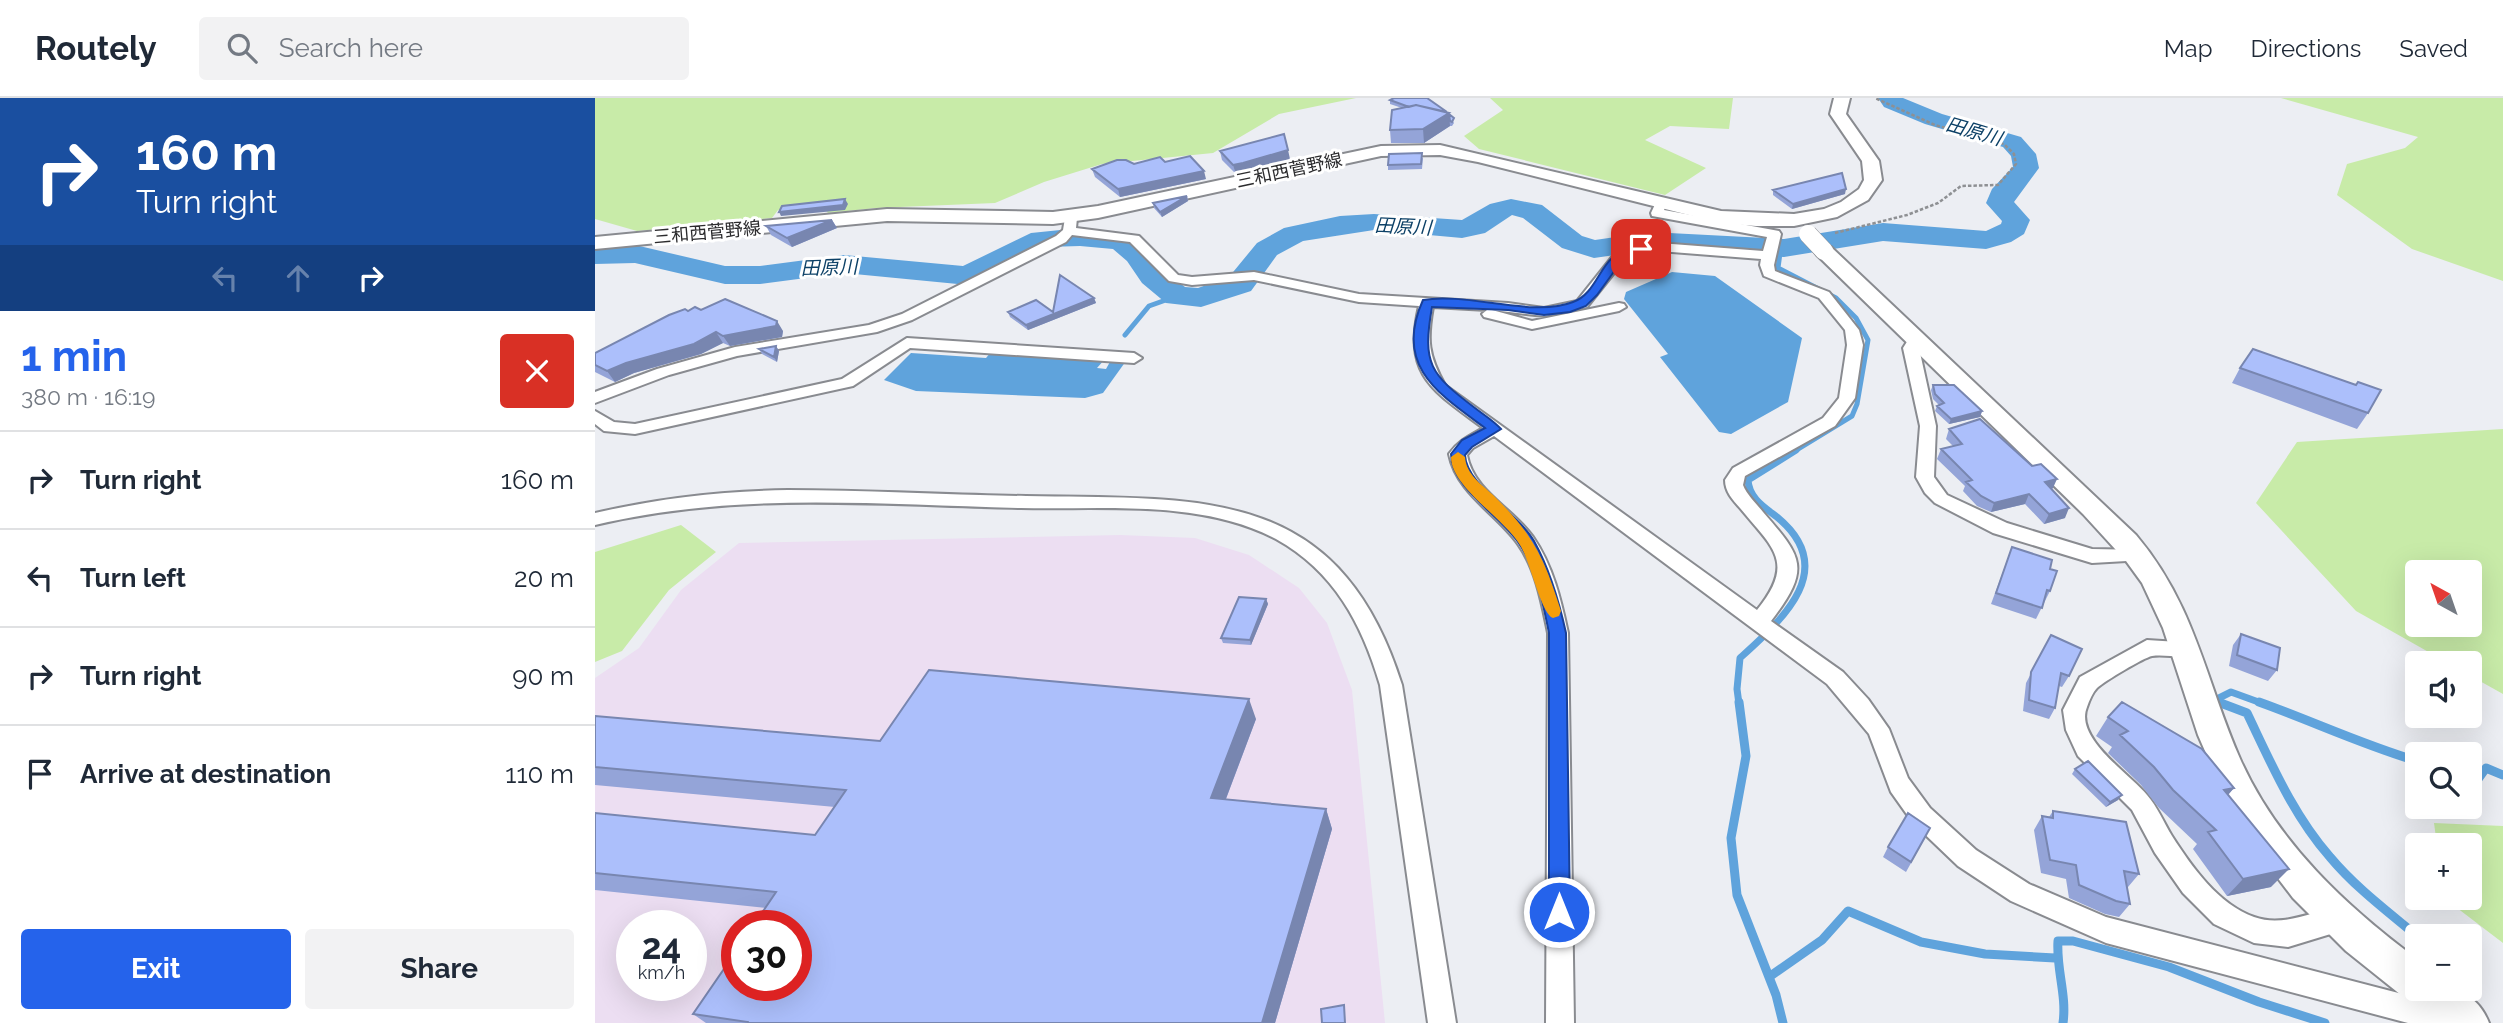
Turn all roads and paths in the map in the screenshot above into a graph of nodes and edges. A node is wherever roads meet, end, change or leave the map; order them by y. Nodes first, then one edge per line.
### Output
1 (1842, 98) edge
2 (1875, 98) edge
3 (1661, 203) junction
4 (1792, 219) junction
5 (1067, 230) junction
6 (1820, 240) junction
7 (595, 243) edge
8 (1770, 251) junction
9 (1426, 306) junction
10 (1619, 307) dead end
11 (1915, 340) junction
12 (1134, 358) dead end
13 (595, 398) edge
14 (595, 416) edge
15 (1494, 429) junction
16 (595, 519) edge
17 (2137, 555) junction
18 (1767, 629) junction
19 (2187, 649) junction
20 (2338, 920) junction
21 (2405, 974) edge
22 (2439, 1001) edge
23 (1442, 1023) edge
24 (1560, 1023) edge
25 (2460, 1023) edge
26 (2469, 1023) edge

1 - 4 main road, 三和西菅野線
2 - 6 path
3 - 4 main road, 三和西菅野線
3 - 5 main road, 三和西菅野線
3 - 8 street
4 - 6 main road
5 - 7 main road, 三和西菅野線
5 - 9 street
5 - 13 street
6 - 11 main road
8 - 9 street
8 - 18 street
9 - 10 street
9 - 15 street
11 - 17 main road
11 - 17 street
12 - 14 street
15 - 18 street
15 - 24 street
16 - 23 street
17 - 19 main road
18 - 25 street
19 - 20 main road
19 - 20 street
20 - 21 main road
22 - 26 main road

